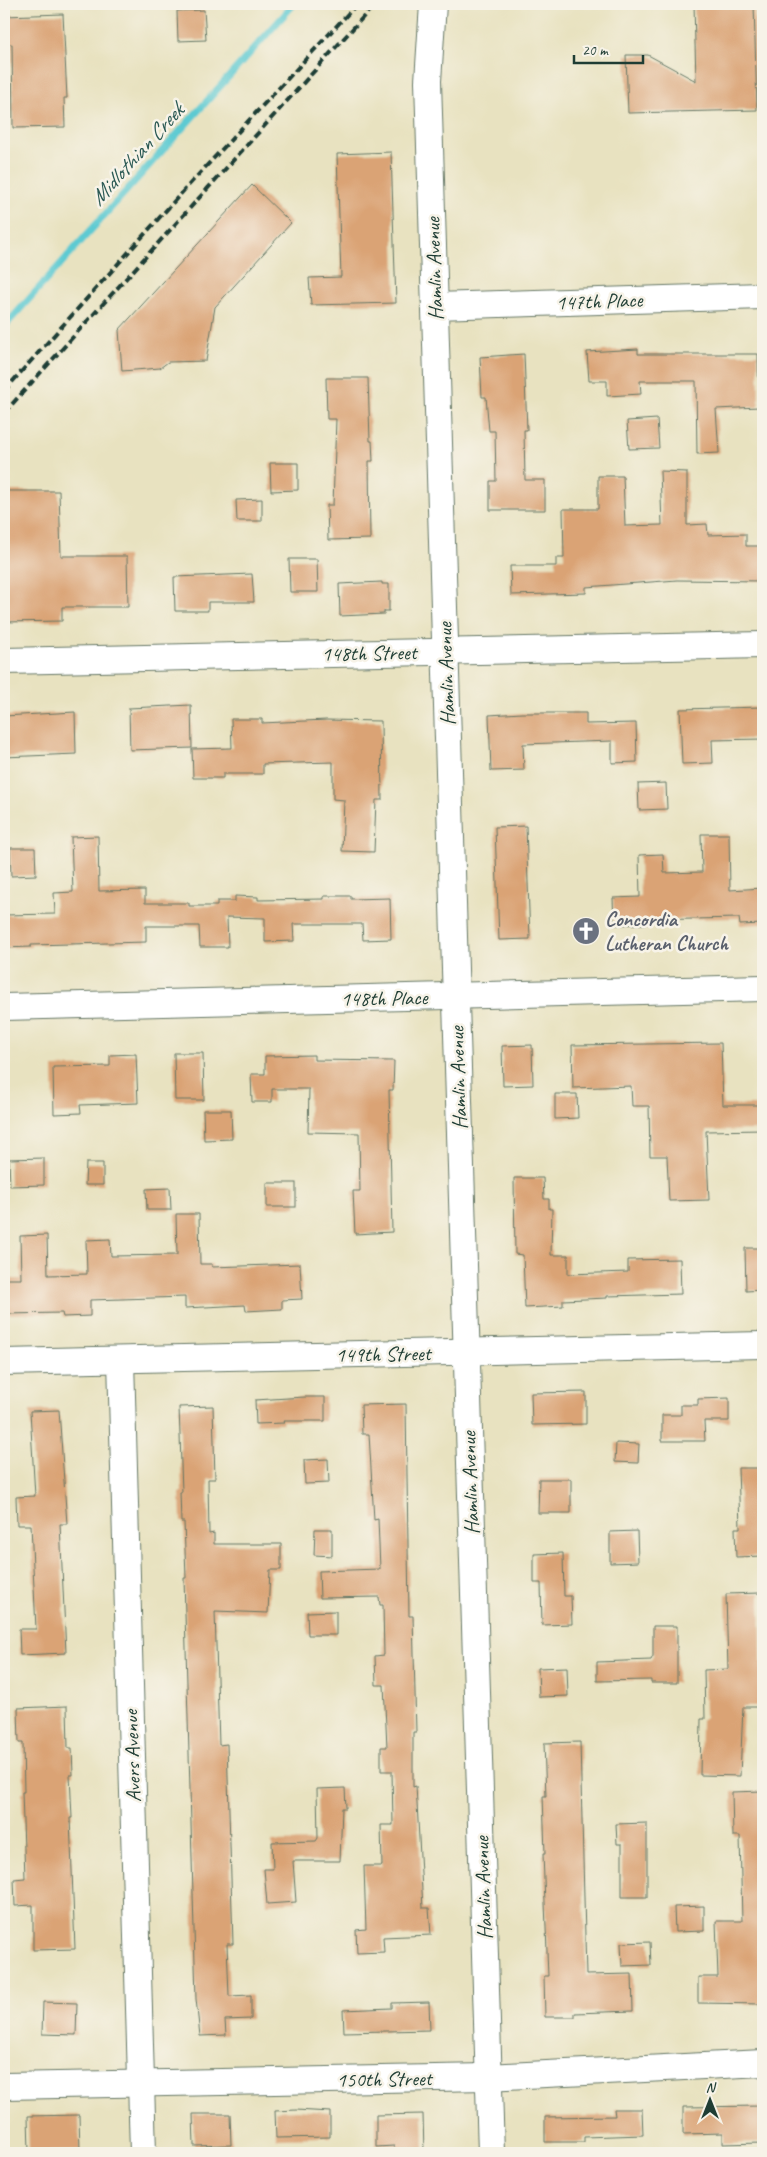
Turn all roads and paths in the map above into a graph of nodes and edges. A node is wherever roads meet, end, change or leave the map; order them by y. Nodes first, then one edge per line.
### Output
1 (434, 4) edge
2 (763, 296) edge
3 (435, 306) junction
4 (763, 645) edge
5 (445, 652) junction
6 (4, 661) edge
7 (763, 988) edge
8 (456, 996) junction
9 (4, 1007) edge
10 (763, 1345) edge
11 (466, 1352) junction
12 (121, 1360) junction
13 (4, 1362) edge
14 (763, 2063) edge
15 (488, 2077) junction
16 (141, 2084) junction
17 (4, 2086) edge
18 (144, 2153) edge
19 (491, 2153) edge

1 - 3 street, Hamlin Avenue
2 - 3 street, 147th Place
3 - 5 street, Hamlin Avenue
4 - 5 street, 148th Street
5 - 6 street, 148th Street
5 - 8 street, Hamlin Avenue
7 - 8 street, 148th Place
8 - 9 street, 148th Place
8 - 11 street, Hamlin Avenue
10 - 11 street, 149th Street
11 - 12 street, 149th Street
11 - 15 street, Hamlin Avenue
12 - 13 street, 149th Street
12 - 16 street, Avers Avenue
14 - 15 street, 150th Street
15 - 16 street, 150th Street
15 - 19 street, Hamlin Avenue
16 - 17 street, 150th Street
16 - 18 street, Avers Avenue

